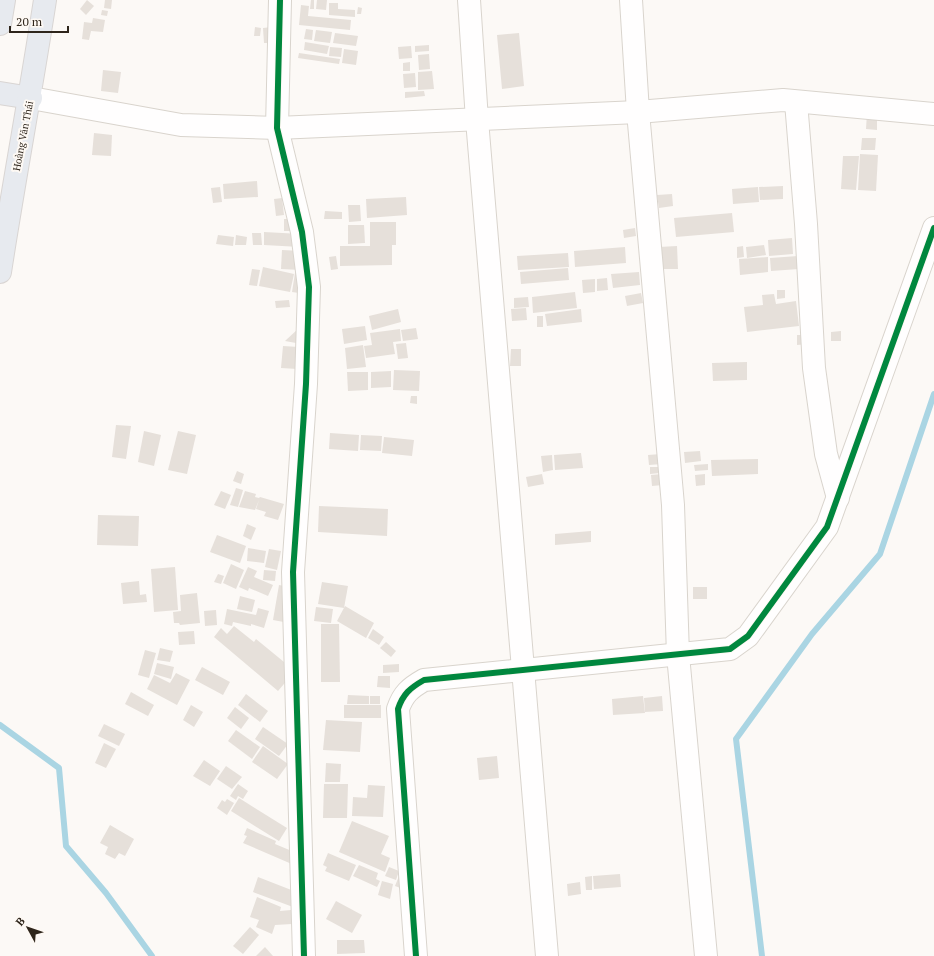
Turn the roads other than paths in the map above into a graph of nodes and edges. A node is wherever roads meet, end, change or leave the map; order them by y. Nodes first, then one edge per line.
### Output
1 (4, 0) edge
2 (45, 0) edge
3 (280, 0) edge
4 (469, 0) edge
5 (631, 0) edge
6 (0, 24) edge
7 (0, 93) edge
8 (30, 98) junction
9 (796, 102) junction
10 (638, 112) junction
11 (934, 114) edge
12 (477, 120) junction
13 (276, 128) junction
14 (934, 228) edge
15 (0, 272) edge
16 (838, 498) junction
17 (678, 654) junction
18 (522, 670) junction
19 (304, 956) edge
20 (416, 956) edge
21 (547, 956) edge
22 (706, 956) edge

1 - 6 main road
2 - 8 main road, Hoàng Văn Thái
3 - 13 street
4 - 12 street
5 - 10 street
7 - 8 main road
8 - 13 street
8 - 15 main road, Hoàng Văn Thái
9 - 10 street
9 - 11 street
9 - 16 street
10 - 12 street
10 - 17 street
12 - 13 street
12 - 18 street
13 - 19 street
14 - 16 street
16 - 17 street
17 - 18 street
17 - 22 street
18 - 20 street
18 - 21 street

